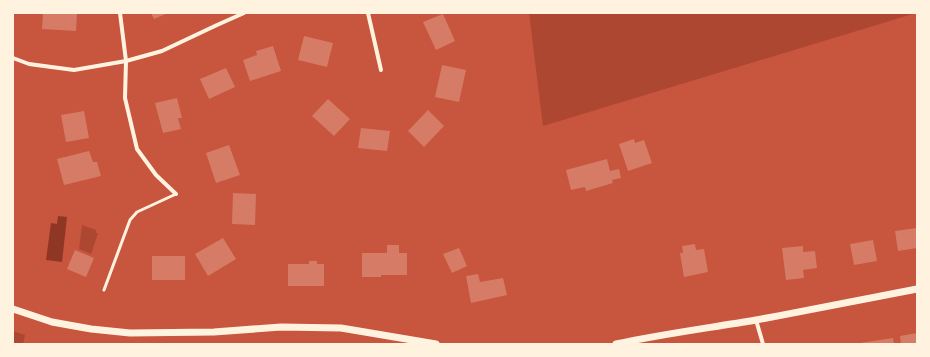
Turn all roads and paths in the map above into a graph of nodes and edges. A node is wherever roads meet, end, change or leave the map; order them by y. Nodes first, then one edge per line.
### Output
1 (120, 13) edge
2 (244, 13) edge
3 (368, 13) edge
4 (13, 58) edge
5 (126, 61) junction
6 (381, 70) dead end
7 (176, 194) joint
8 (917, 289) edge
9 (104, 290) dead end
10 (13, 309) edge
11 (756, 320) junction
12 (436, 344) edge
13 (616, 344) edge
14 (763, 344) edge

1 - 5 street
2 - 5 street
3 - 6 street
4 - 5 street
5 - 7 street
7 - 9 lane
8 - 11 street
10 - 12 street
11 - 13 street
11 - 14 street

